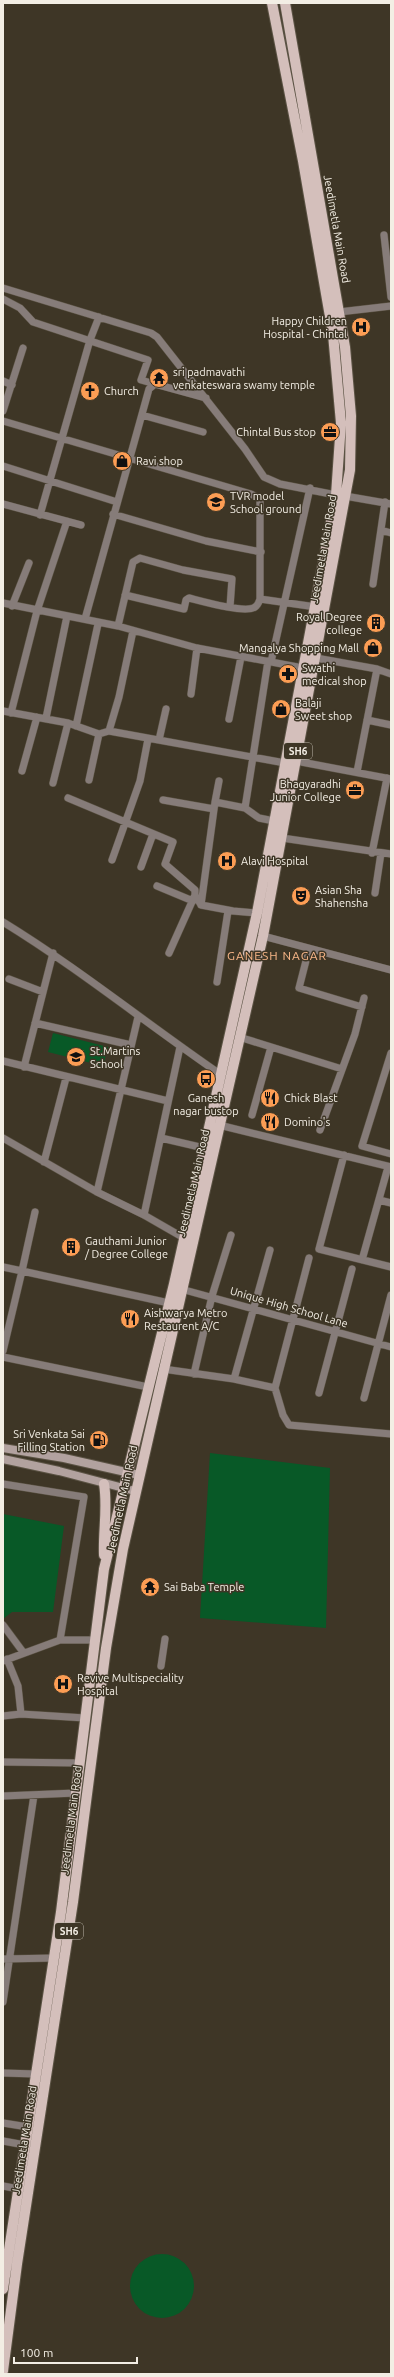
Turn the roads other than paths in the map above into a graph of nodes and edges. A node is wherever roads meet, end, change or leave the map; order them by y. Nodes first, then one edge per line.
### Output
1 (272, 3) edge
2 (285, 3) edge
3 (384, 235) dead end
4 (3, 288) edge
5 (391, 297) edge
6 (3, 299) edge
7 (391, 306) edge
8 (339, 312) junction
9 (99, 317) junction
10 (90, 340) junction
11 (23, 348) dead end
12 (3, 381) edge
13 (12, 384) junction
14 (155, 384) junction
15 (206, 398) junction
16 (3, 411) edge
17 (142, 415) junction
18 (3, 422) edge
19 (203, 432) dead end
20 (62, 439) junction
21 (130, 460) junction
22 (3, 466) edge
23 (50, 482) junction
24 (310, 488) junction
25 (340, 495) junction
26 (117, 502) junction
27 (388, 503) edge
28 (3, 504) edge
29 (113, 514) junction
30 (40, 515) junction
31 (67, 521) junction
32 (81, 525) dead end
33 (381, 530) junction
34 (391, 533) edge
35 (261, 552) junction
36 (29, 563) dead end
37 (373, 584) dead end
38 (125, 596) junction
39 (260, 599) junction
40 (283, 603) junction
41 (3, 604) edge
42 (12, 606) junction
43 (230, 607) junction
44 (316, 607) junction
45 (37, 611) junction
46 (67, 616) junction
47 (85, 619) junction
48 (98, 624) junction
49 (118, 626) junction
50 (133, 631) junction
51 (197, 648) junction
52 (240, 657) junction
53 (316, 658) junction
54 (269, 661) junction
55 (303, 668) junction
56 (377, 669) junction
57 (391, 674) edge
58 (191, 694) dead end
59 (166, 709) dead end
60 (7, 712) edge
61 (36, 717) junction
62 (46, 718) junction
63 (229, 718) dead end
64 (367, 720) junction
65 (68, 723) junction
66 (391, 725) edge
67 (76, 726) junction
68 (109, 731) junction
69 (99, 734) junction
70 (148, 738) junction
71 (159, 740) junction
72 (252, 757) junction
73 (296, 761) junction
74 (285, 763) junction
75 (22, 771) dead end
76 (357, 772) junction
77 (389, 779) edge
78 (89, 780) dead end
79 (219, 780) dead end
80 (54, 783) dead end
81 (68, 798) dead end
82 (162, 800) dead end
83 (214, 806) junction
84 (245, 808) junction
85 (126, 822) junction
86 (274, 822) junction
87 (153, 834) junction
88 (282, 838) junction
89 (372, 853) junction
90 (381, 854) junction
91 (391, 854) edge
92 (112, 860) dead end
93 (141, 867) dead end
94 (157, 886) dead end
95 (375, 893) dead end
96 (194, 898) junction
97 (201, 905) junction
98 (228, 911) junction
99 (257, 913) junction
100 (3, 922) edge
101 (263, 936) junction
102 (309, 948) junction
103 (53, 953) junction
104 (168, 953) dead end
105 (391, 970) edge
106 (8, 980) dead end
107 (217, 982) dead end
108 (43, 992) junction
109 (364, 998) dead end
110 (362, 1007) junction
111 (138, 1017) junction
112 (35, 1022) junction
113 (239, 1037) junction
114 (131, 1045) junction
115 (180, 1047) junction
116 (272, 1047) junction
117 (391, 1053) edge
118 (3, 1061) edge
119 (24, 1067) junction
120 (342, 1069) junction
121 (220, 1074) junction
122 (66, 1078) junction
123 (121, 1090) junction
124 (168, 1101) junction
125 (252, 1115) dead end
126 (219, 1125) junction
127 (320, 1130) dead end
128 (3, 1138) edge
129 (161, 1138) junction
130 (204, 1148) junction
131 (391, 1154) edge
132 (344, 1155) junction
133 (44, 1162) junction
134 (390, 1167) edge
135 (204, 1172) junction
136 (97, 1192) junction
137 (379, 1200) junction
138 (391, 1203) edge
139 (35, 1212) dead end
140 (144, 1214) junction
141 (231, 1235) dead end
142 (184, 1238) junction
143 (270, 1250) dead end
144 (309, 1258) dead end
145 (362, 1260) junction
146 (3, 1267) edge
147 (391, 1268) edge
148 (352, 1270) dead end
149 (22, 1271) junction
150 (181, 1289) junction
151 (212, 1296) junction
152 (391, 1296) edge
153 (169, 1303) junction
154 (253, 1308) junction
155 (293, 1321) junction
156 (336, 1332) junction
157 (378, 1343) junction
158 (391, 1347) edge
159 (3, 1351) edge
160 (3, 1357) edge
161 (163, 1369) junction
162 (194, 1374) junction
163 (234, 1379) junction
164 (148, 1387) junction
165 (275, 1388) junction
166 (319, 1393) dead end
167 (364, 1398) dead end
168 (391, 1434) edge
169 (3, 1448) edge
170 (3, 1459) edge
171 (126, 1472) junction
172 (139, 1475) junction
173 (3, 1484) edge
174 (104, 1484) junction
175 (123, 1489) junction
176 (135, 1491) junction
177 (104, 1569) junction
178 (3, 1625) edge
179 (165, 1639) dead end
180 (60, 1640) junction
181 (95, 1640) junction
182 (23, 1652) junction
183 (5, 1660) edge
184 (161, 1666) dead end
185 (21, 1714) junction
186 (3, 1716) edge
187 (85, 1718) junction
188 (3, 1762) edge
189 (80, 1763) junction
190 (76, 1794) junction
191 (34, 1795) junction
192 (3, 1796) edge
193 (7, 1958) edge
194 (54, 1958) junction
195 (3, 2002) edge
196 (43, 2027) junction
197 (53, 2030) junction
198 (3, 2074) edge
199 (36, 2074) junction
200 (3, 2123) edge
201 (28, 2127) junction
202 (3, 2142) edge
203 (26, 2145) junction
204 (3, 2186) edge
205 (18, 2189) junction
206 (3, 2288) edge
207 (3, 2371) edge

1 - 25 main road, Jeedimetla Main Road / SH6
2 - 8 main road, Jeedimetla Main Road / SH6
3 - 5 street
4 - 9 street
6 - 10 street
7 - 8 street
8 - 25 main road, Jeedimetla Main Road / SH6
9 - 10 street
9 - 15 street
10 - 14 street
10 - 20 street
11 - 13 street
12 - 13 street
13 - 16 street
14 - 15 street
14 - 17 street
15 - 24 street
17 - 19 street
17 - 21 street
18 - 20 street
20 - 21 street
20 - 23 street
21 - 26 street
21 - 35 street
22 - 23 street
23 - 26 street
23 - 30 street
24 - 25 street
24 - 40 street
25 - 27 street
25 - 44 main road, Jeedimetla Main Road / SH6
25 - 53 main road, Jeedimetla Main Road / SH6
26 - 29 street
27 - 33 street
28 - 30 street
29 - 35 street
29 - 47 street
30 - 31 street
31 - 32 street
31 - 45 street
33 - 34 street
33 - 37 street
35 - 39 street
36 - 42 street
38 - 43 street
38 - 43 street
38 - 49 street
39 - 40 street
39 - 43 street
40 - 44 street
40 - 54 street
41 - 42 street
42 - 45 street
44 - 55 main road, Jeedimetla Main Road / SH6
45 - 46 street
45 - 60 street
46 - 47 street
46 - 62 street
47 - 48 street
48 - 49 street
48 - 67 street
49 - 50 street
50 - 51 street
50 - 68 street
51 - 52 street
51 - 58 street
52 - 54 street
52 - 63 street
53 - 56 street
53 - 73 main road, Jeedimetla Main Road / SH6
54 - 55 street
54 - 72 street
55 - 74 main road, Jeedimetla Main Road / SH6
56 - 57 street
56 - 64 street
59 - 71 street
60 - 61 street
61 - 62 street
61 - 75 street
62 - 65 street
64 - 66 street
64 - 76 street
65 - 67 street
65 - 80 street
67 - 69 street
68 - 69 street
68 - 70 street
69 - 78 street
70 - 71 street
70 - 85 street
71 - 72 street
72 - 74 street
72 - 84 street
73 - 76 street
73 - 88 main road, Jeedimetla Main Road / SH6
74 - 86 main road, Jeedimetla Main Road / SH6
76 - 77 street
77 - 89 street
79 - 83 street
81 - 85 street
82 - 83 street
83 - 84 street
83 - 97 street
84 - 86 street
85 - 87 street
85 - 92 street
86 - 99 main road, Jeedimetla Main Road / SH6
87 - 93 street
87 - 96 street
88 - 89 street
88 - 101 main road, Jeedimetla Main Road / SH6
89 - 90 street
90 - 91 street
90 - 95 street
94 - 96 street
96 - 97 street
96 - 104 street
97 - 98 street
98 - 99 street
98 - 107 street
99 - 121 main road, Jeedimetla Main Road / SH6
100 - 103 street
101 - 102 street
101 - 113 main road, Jeedimetla Main Road / SH6
102 - 105 street
102 - 110 street
103 - 108 street
103 - 111 street
106 - 108 street
108 - 112 street
109 - 110 street
110 - 120 street
111 - 114 street
111 - 115 street
112 - 114 street
112 - 119 street
113 - 116 street
113 - 126 main road, Jeedimetla Main Road / SH6
114 - 123 street
115 - 121 street
115 - 124 street
116 - 120 street
116 - 125 street
117 - 131 street
118 - 119 street
119 - 122 street
120 - 127 street
121 - 130 main road, Jeedimetla Main Road / SH6
122 - 123 street
122 - 133 street
123 - 124 street
123 - 136 street
124 - 129 street
126 - 132 street
126 - 135 main road, Jeedimetla Main Road / SH6
128 - 133 street
129 - 130 street
129 - 140 street
130 - 135 main road, Jeedimetla Main Road / SH6
132 - 134 street
132 - 145 street
133 - 136 street
134 - 137 street
135 - 142 main road, Jeedimetla Main Road / SH6
135 - 150 main road, Jeedimetla Main Road / SH6
136 - 140 street
137 - 138 street
137 - 145 street
139 - 149 street
140 - 142 street
141 - 151 street
142 - 153 main road, Jeedimetla Main Road / SH6
143 - 154 street
144 - 155 street
145 - 147 street
146 - 149 street
148 - 156 street
149 - 153 street
149 - 159 street
150 - 151 street, Unique High School Lane
150 - 161 main road, Jeedimetla Main Road / SH6
151 - 154 street, Unique High School Lane
151 - 162 street
152 - 157 street
153 - 164 main road, Jeedimetla Main Road / SH6
154 - 155 street, Unique High School Lane
154 - 163 street
155 - 156 street, Unique High School Lane
155 - 165 street
156 - 157 street, Unique High School Lane
156 - 166 street
157 - 158 street, Unique High School Lane
157 - 167 street
160 - 164 street
161 - 162 street
161 - 172 main road, Jeedimetla Main Road / SH6
162 - 163 street
163 - 165 street
164 - 171 main road, Jeedimetla Main Road / SH6
165 - 168 street
169 - 171 street
170 - 174 street
171 - 172 street
171 - 175 main road, Jeedimetla Main Road / SH6
172 - 176 main road, Jeedimetla Main Road / SH6
173 - 180 street
174 - 175 street
174 - 177 main road
175 - 176 street
175 - 177 main road, Jeedimetla Main Road / SH6
176 - 197 main road, Jeedimetla Main Road / SH6
177 - 181 main road, Jeedimetla Main Road / SH6
178 - 182 street
179 - 184 street
180 - 181 street
180 - 182 street
181 - 187 main road, Jeedimetla Main Road / SH6
182 - 183 street
183 - 185 street
185 - 186 street
185 - 187 street
187 - 189 main road, Jeedimetla Main Road / SH6
188 - 189 street
189 - 190 main road, Jeedimetla Main Road / SH6
190 - 191 street
190 - 194 main road, Jeedimetla Main Road / SH6
191 - 192 street
191 - 193 street
193 - 194 street
193 - 195 street
194 - 196 main road, Jeedimetla Main Road / SH6
196 - 197 main road
196 - 199 main road, Jeedimetla Main Road / SH6
197 - 207 main road, Jeedimetla Main Road / SH6
198 - 199 street
199 - 201 main road, Jeedimetla Main Road / SH6
200 - 201 street
201 - 203 main road, Jeedimetla Main Road / SH6
202 - 203 street
203 - 205 main road, Jeedimetla Main Road / SH6
204 - 205 street
205 - 206 main road, Jeedimetla Main Road / SH6

